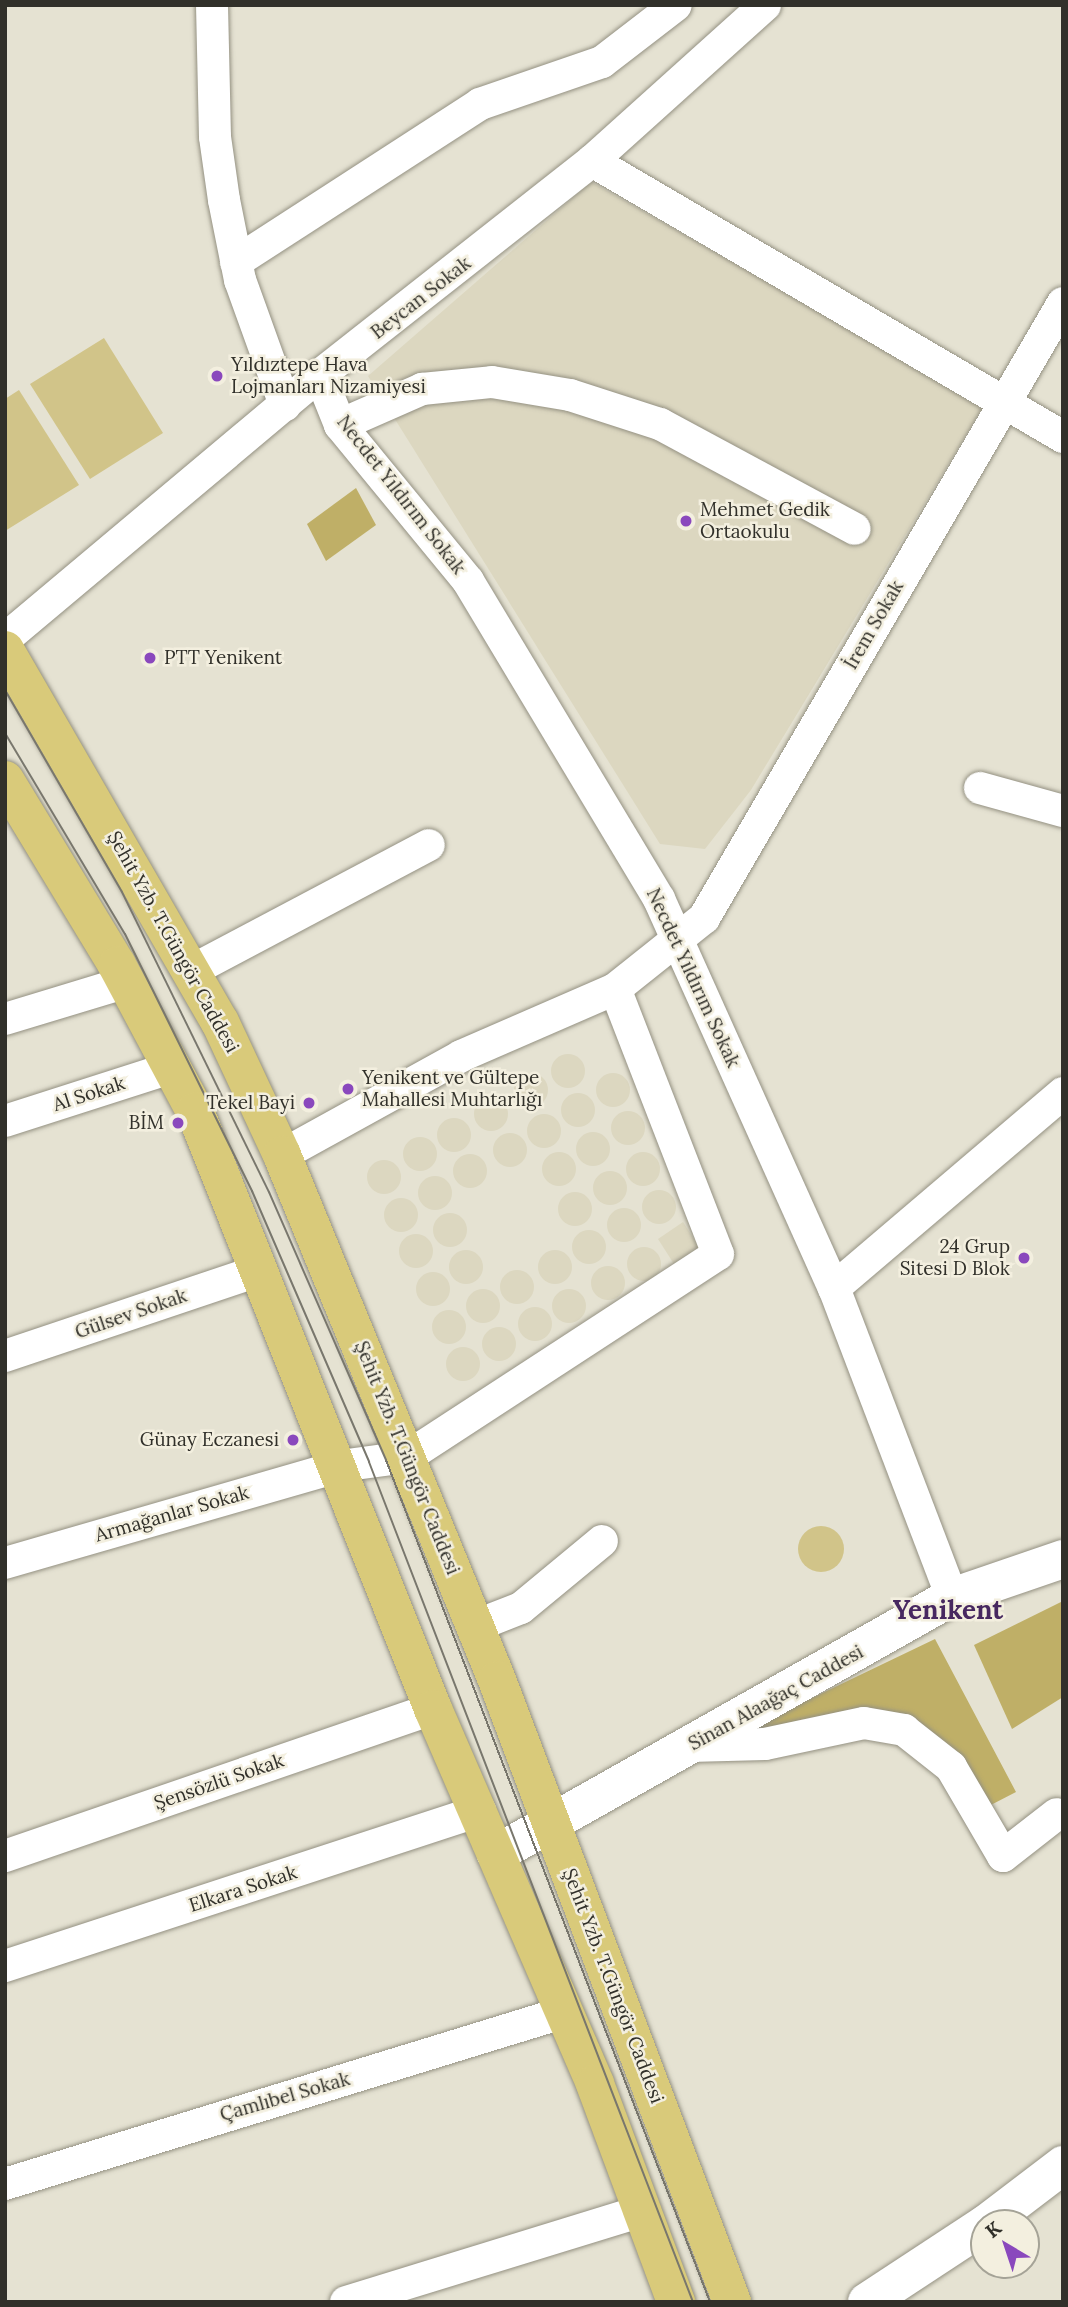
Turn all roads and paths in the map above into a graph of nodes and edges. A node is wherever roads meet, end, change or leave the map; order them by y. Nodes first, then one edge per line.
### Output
1 (212, 5) edge
2 (676, 5) edge
3 (765, 5) edge
4 (592, 161) junction
5 (236, 262) junction
6 (1063, 303) edge
7 (320, 375) junction
8 (1003, 399) junction
9 (285, 405) junction
10 (340, 425) junction
11 (1063, 437) edge
12 (855, 528) dead end
13 (5, 639) edge
14 (5, 650) edge
15 (5, 780) edge
16 (979, 788) dead end
17 (1063, 811) edge
18 (429, 845) dead end
19 (677, 939) junction
20 (191, 971) junction
21 (127, 982) junction
22 (615, 989) junction
23 (5, 1019) edge
24 (173, 1067) junction
25 (1063, 1093) edge
26 (5, 1121) edge
27 (282, 1155) junction
28 (257, 1271) junction
29 (834, 1288) junction
30 (5, 1356) edge
31 (407, 1457) junction
32 (340, 1466) junction
33 (602, 1541) dead end
34 (1063, 1559) edge
35 (5, 1563) edge
36 (952, 1597) junction
37 (475, 1626) junction
38 (433, 1709) junction
39 (689, 1746) junction
40 (480, 1811) junction
41 (1057, 1814) dead end
42 (550, 1824) junction
43 (496, 1854) junction
44 (5, 1856) edge
45 (5, 1966) edge
46 (565, 2012) junction
47 (1063, 2165) edge
48 (5, 2184) edge
49 (1005, 2209) edge
50 (642, 2211) junction
51 (970, 2234) edge
52 (346, 2302) edge
53 (676, 2302) edge
54 (732, 2302) edge
55 (867, 2302) edge

1 - 5 street
2 - 5 street
3 - 4 street, Beycan Sokak
4 - 7 street, Beycan Sokak
4 - 8 street
5 - 9 street
6 - 8 street, İrem Sokak
7 - 9 street, Beycan Sokak
7 - 10 street, Necdet Yıldırım Sokak
8 - 11 street
8 - 19 street, İrem Sokak
9 - 13 street, Beycan Sokak
10 - 12 street
10 - 19 street, Necdet Yıldırım Sokak
14 - 20 main road, Şehit Yzb. T.Güngör Caddesi
15 - 21 main road
16 - 17 street
18 - 20 street
19 - 22 street, İrem Sokak
19 - 29 street, Necdet Yıldırım Sokak
20 - 27 main road, Şehit Yzb. T.Güngör Caddesi
21 - 23 street
21 - 24 main road
22 - 27 street, İrem Sokak
22 - 31 street
24 - 26 street, Al Sokak
24 - 28 main road
25 - 29 street
27 - 31 main road, Şehit Yzb. T.Güngör Caddesi
28 - 30 street, Gülsev Sokak
28 - 32 main road
29 - 36 street, Necdet Yıldırım Sokak
31 - 32 street, Armağanlar Sokak
31 - 37 main road, Şehit Yzb. T.Güngör Caddesi
32 - 35 street, Armağanlar Sokak
32 - 38 main road
33 - 37 street
34 - 36 street, Sinan Alaağaç Caddesi
36 - 39 street, Sinan Alaağaç Caddesi
37 - 42 main road, Şehit Yzb. T.Güngör Caddesi
38 - 40 main road
38 - 44 street, Şensözlü Sokak
39 - 41 street
39 - 42 street, Sinan Alaağaç Caddesi
40 - 43 main road
40 - 45 street, Elkara Sokak
42 - 43 street, Sinan Alaağaç Caddesi
42 - 54 main road, Şehit Yzb. T.Güngör Caddesi
43 - 46 main road
46 - 48 street, Çamlıbel Sokak
46 - 50 main road
47 - 49 street
50 - 52 street
50 - 53 main road
51 - 55 street

